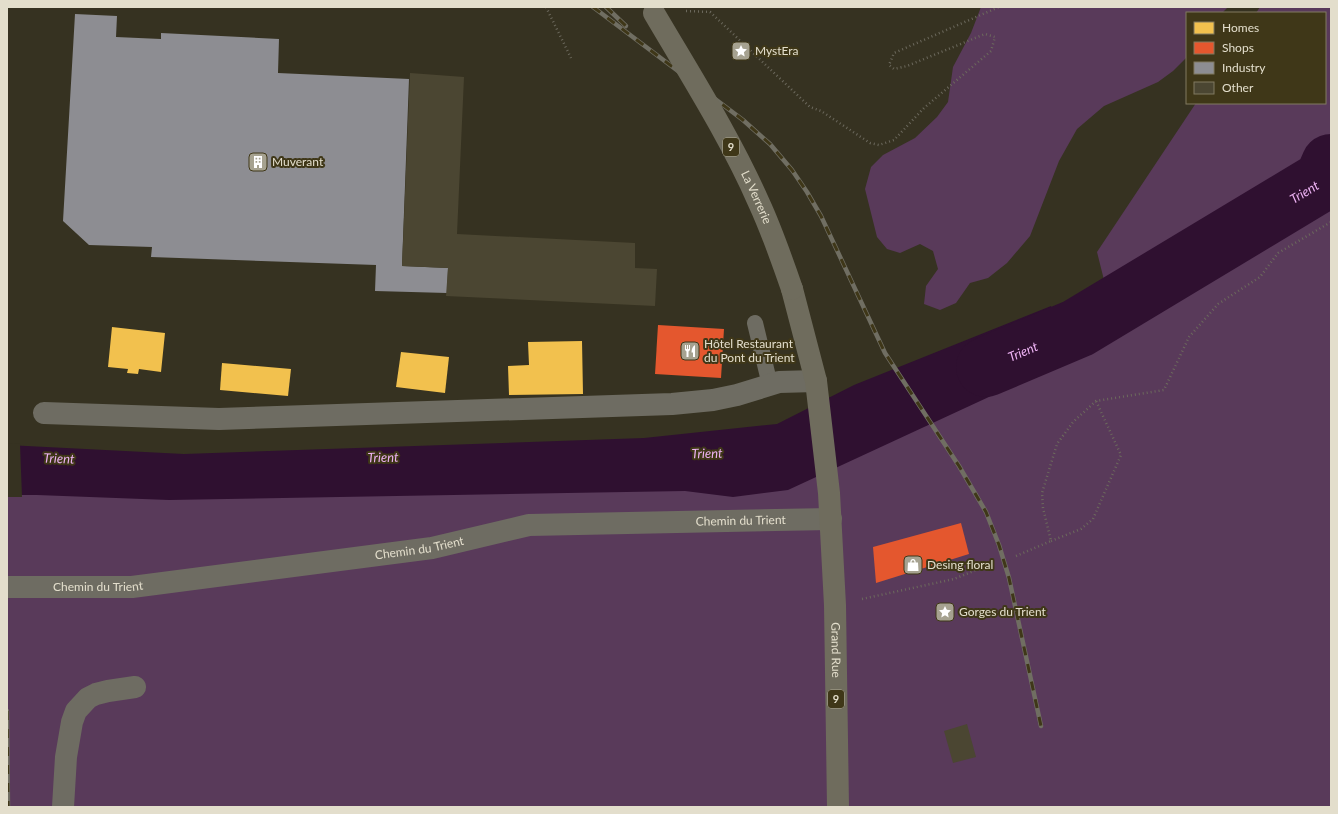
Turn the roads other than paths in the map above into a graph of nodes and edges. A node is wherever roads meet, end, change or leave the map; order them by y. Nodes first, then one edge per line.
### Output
1 (653, 10) edge
2 (755, 323) dead end
3 (816, 381) junction
4 (770, 385) junction
5 (44, 413) dead end
6 (831, 519) junction
7 (7, 587) edge
8 (135, 687) dead end
9 (63, 807) edge
10 (838, 807) edge

1 - 3 main road, La Verrerie / 9, bridge
2 - 4 lane
3 - 4 street
3 - 6 main road, Grand Rue / 9
4 - 5 street
6 - 7 street, Chemin du Trient
6 - 10 main road, Grand Rue / 9
8 - 9 street

